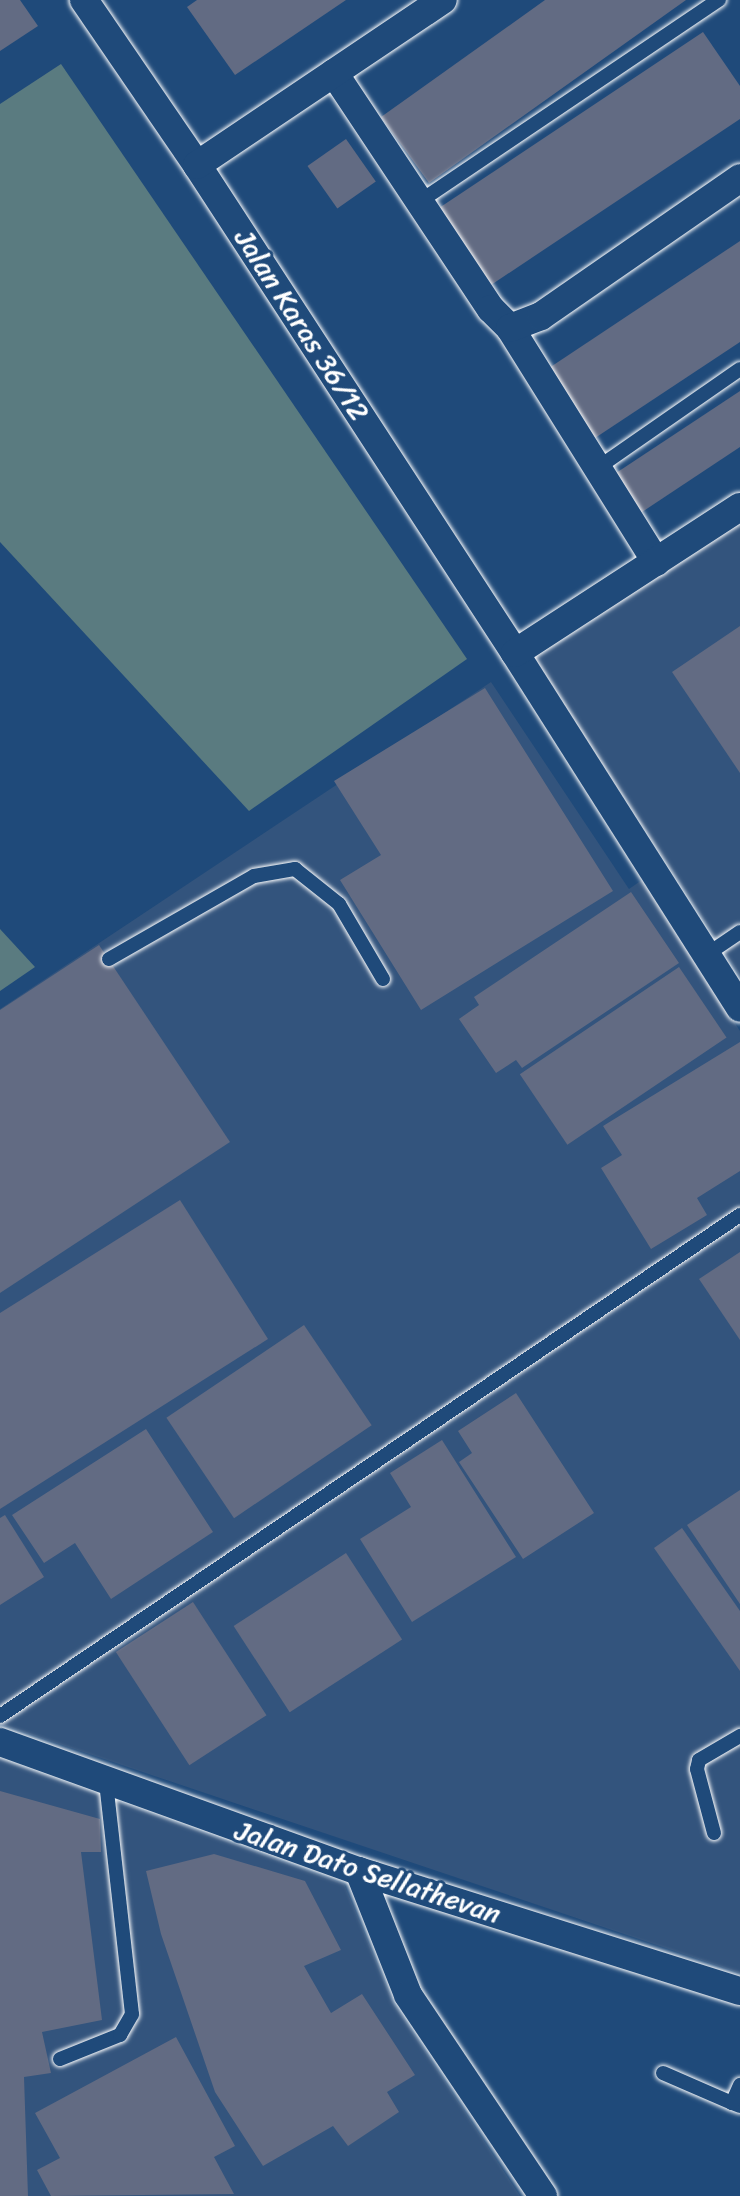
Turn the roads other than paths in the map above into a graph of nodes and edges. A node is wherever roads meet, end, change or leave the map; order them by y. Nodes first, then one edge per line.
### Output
1 (84, 0) edge
2 (443, 0) edge
3 (719, 0) edge
4 (334, 73) junction
5 (197, 165) junction
6 (740, 178) edge
7 (419, 202) junction
8 (510, 328) junction
9 (740, 369) edge
10 (595, 470) junction
11 (740, 507) edge
12 (656, 562) junction
13 (515, 653) junction
14 (740, 932) edge
15 (706, 955) junction
16 (109, 959) dead end
17 (383, 979) dead end
18 (740, 1008) edge
19 (740, 1215) edge
20 (0, 1716) edge
21 (740, 1736) edge
22 (0, 1742) edge
23 (106, 1783) junction
24 (714, 1833) dead end
25 (359, 1871) junction
26 (740, 1991) edge
27 (60, 2059) dead end
28 (663, 2073) dead end
29 (740, 2085) edge
30 (736, 2105) edge
31 (543, 2196) edge

1 - 5 street, Jalan Karas 36/12
2 - 4 street
3 - 7 lane
4 - 5 street
4 - 7 street
5 - 13 street, Jalan Karas 36/12
6 - 8 street
7 - 8 street
8 - 10 street
9 - 10 lane
10 - 12 street
11 - 12 street
12 - 13 street
13 - 15 street, Jalan Karas 36/12
14 - 15 lane
15 - 18 street, Jalan Karas 36/12
16 - 17 lane
19 - 20 lane
21 - 24 lane
22 - 23 street, Jalan Dato Sellathevan
23 - 25 street, Jalan Dato Sellathevan
23 - 27 lane
25 - 26 street, Jalan Dato Sellathevan
25 - 31 street
28 - 30 lane
29 - 30 lane

